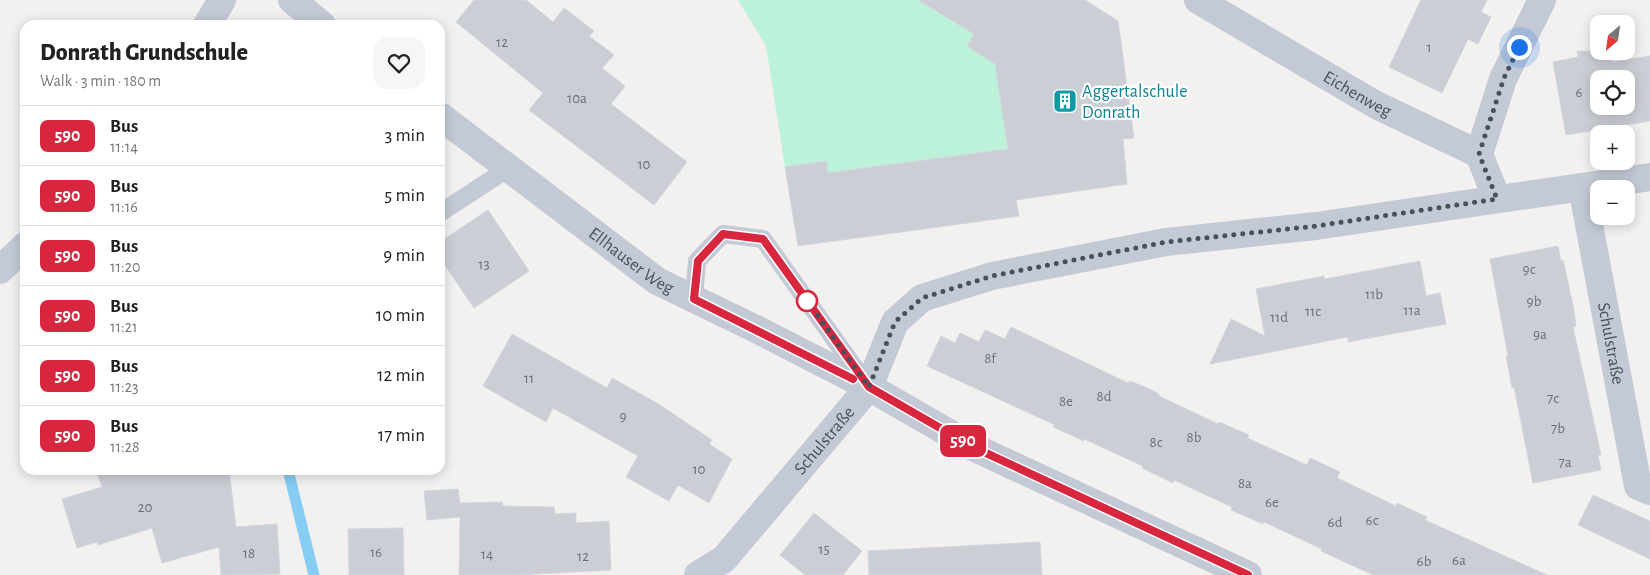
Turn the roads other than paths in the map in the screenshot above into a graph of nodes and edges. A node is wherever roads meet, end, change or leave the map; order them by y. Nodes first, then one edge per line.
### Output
1 (222, 0) edge
2 (292, 0) edge
3 (1198, 0) edge
4 (1542, 0) edge
5 (210, 20) edge
6 (316, 20) edge
7 (445, 120) edge
8 (1479, 154) junction
9 (509, 168) junction
10 (1650, 177) edge
11 (1582, 187) junction
12 (1497, 199) junction
13 (445, 210) edge
14 (20, 251) edge
15 (0, 270) edge
16 (694, 299) junction
17 (869, 387) junction
18 (1650, 491) edge
19 (698, 575) edge
20 (1248, 575) edge

1 - 5 street
2 - 6 street
3 - 8 street, Eichenweg
4 - 8 street
7 - 9 street, Ellhauser Weg
8 - 12 street
9 - 13 lane
9 - 16 street, Ellhauser Weg
10 - 11 street, Schulstraße
11 - 12 street, Schulstraße
11 - 18 street, Schulstraße
12 - 17 street, Schulstraße
14 - 15 street
16 - 17 street, Ellhauser Weg
16 - 17 lane
17 - 19 street, Schulstraße
17 - 20 street, Ellhauser Weg

